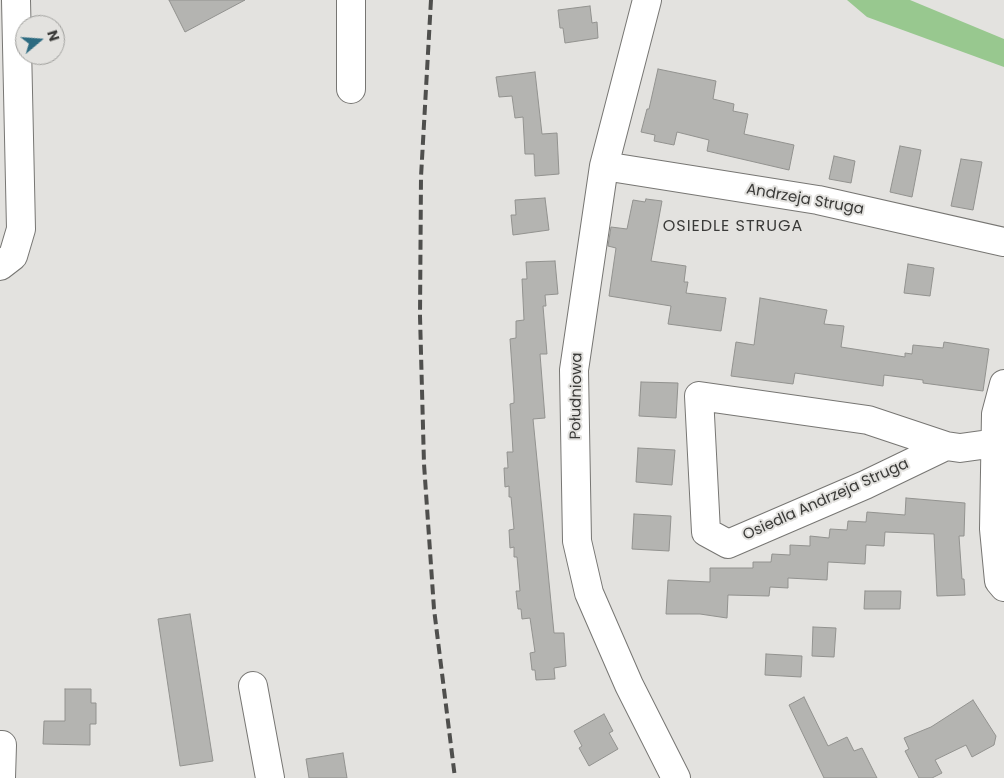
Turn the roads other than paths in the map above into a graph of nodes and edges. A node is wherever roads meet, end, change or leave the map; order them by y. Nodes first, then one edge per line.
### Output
1 (16, 0) edge
2 (351, 0) edge
3 (647, 0) edge
4 (351, 89) dead end
5 (604, 166) junction
6 (1004, 242) edge
7 (0, 266) edge
8 (1004, 384) edge
9 (996, 444) junction
10 (946, 446) junction
11 (1004, 587) edge
12 (253, 686) dead end
13 (0, 745) edge
14 (1, 778) edge
15 (270, 778) edge
16 (676, 778) edge

1 - 7 street
2 - 4 street
3 - 5 street, Południowa
5 - 6 street, Andrzeja Struga
5 - 16 street, Południowa
8 - 9 street
9 - 10 street, Osiedla Andrzeja Struga
9 - 11 street
10 - 10 street, Osiedla Andrzeja Struga
12 - 15 street
13 - 14 street

